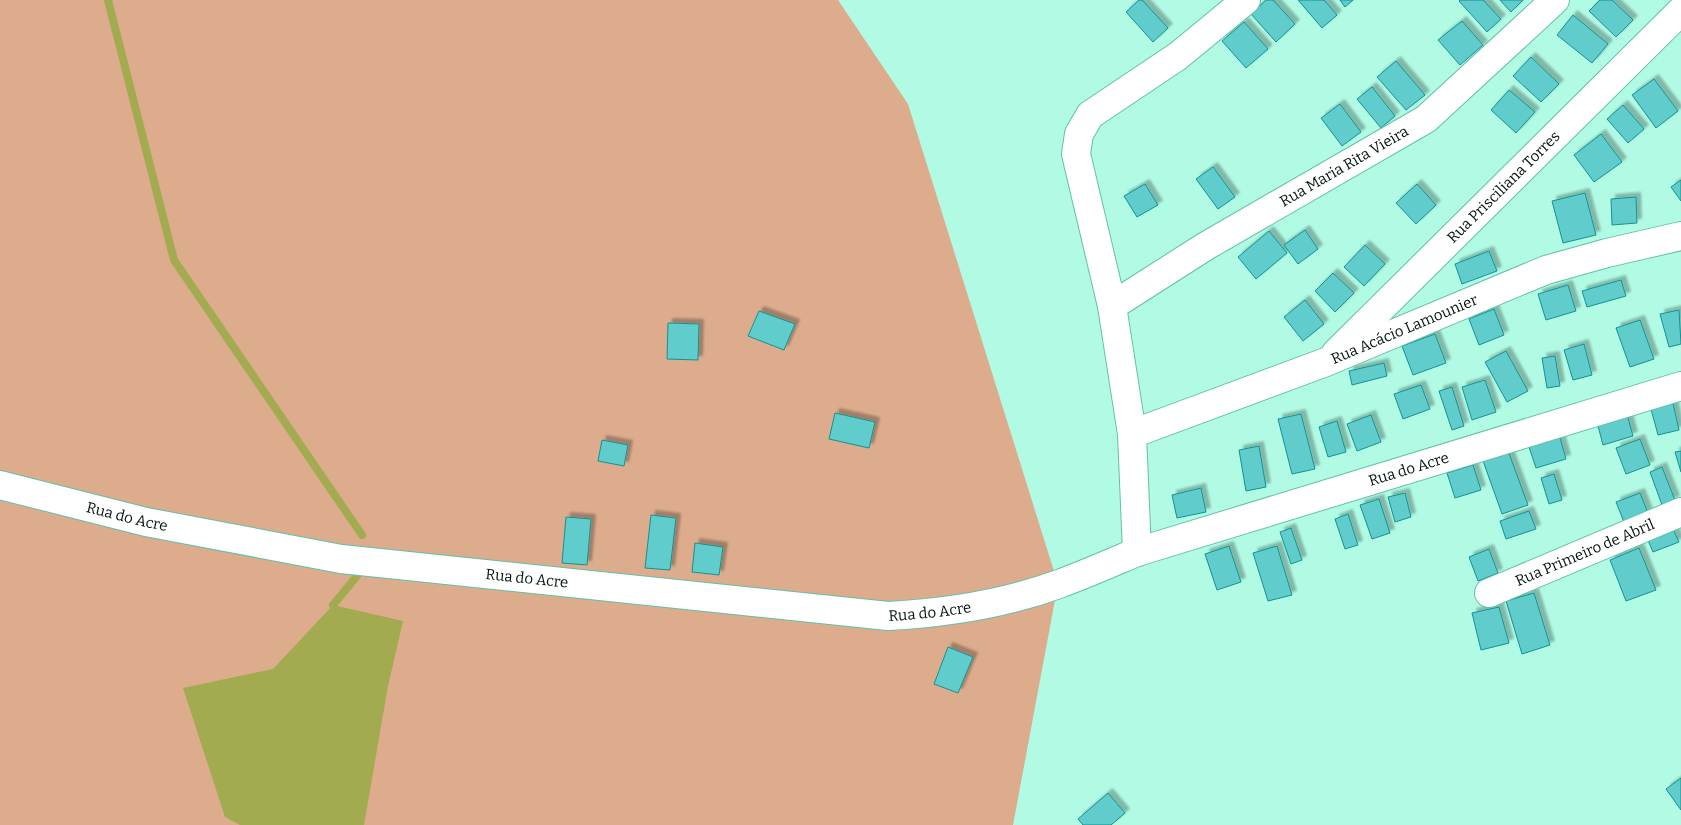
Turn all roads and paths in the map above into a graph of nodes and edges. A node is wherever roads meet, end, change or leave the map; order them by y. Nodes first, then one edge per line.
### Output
1 (1246, 0) edge
2 (1555, 0) edge
3 (1681, 11) edge
4 (1681, 236) edge
5 (1112, 306) junction
6 (1326, 362) junction
7 (1681, 386) edge
8 (1132, 434) junction
9 (0, 485) edge
10 (1681, 512) edge
11 (1137, 552) junction
12 (1489, 593) dead end

1 - 5 street
2 - 5 street, Rua Maria Rita Vieira
3 - 6 street, Rua Prisciliana Torres
4 - 6 street, Rua Acácio Lamounier
5 - 8 street
6 - 8 street, Rua Acácio Lamounier
7 - 11 street, Rua do Acre
8 - 11 street
9 - 11 street, Rua do Acre
10 - 12 street, Rua Primeiro de Abril

